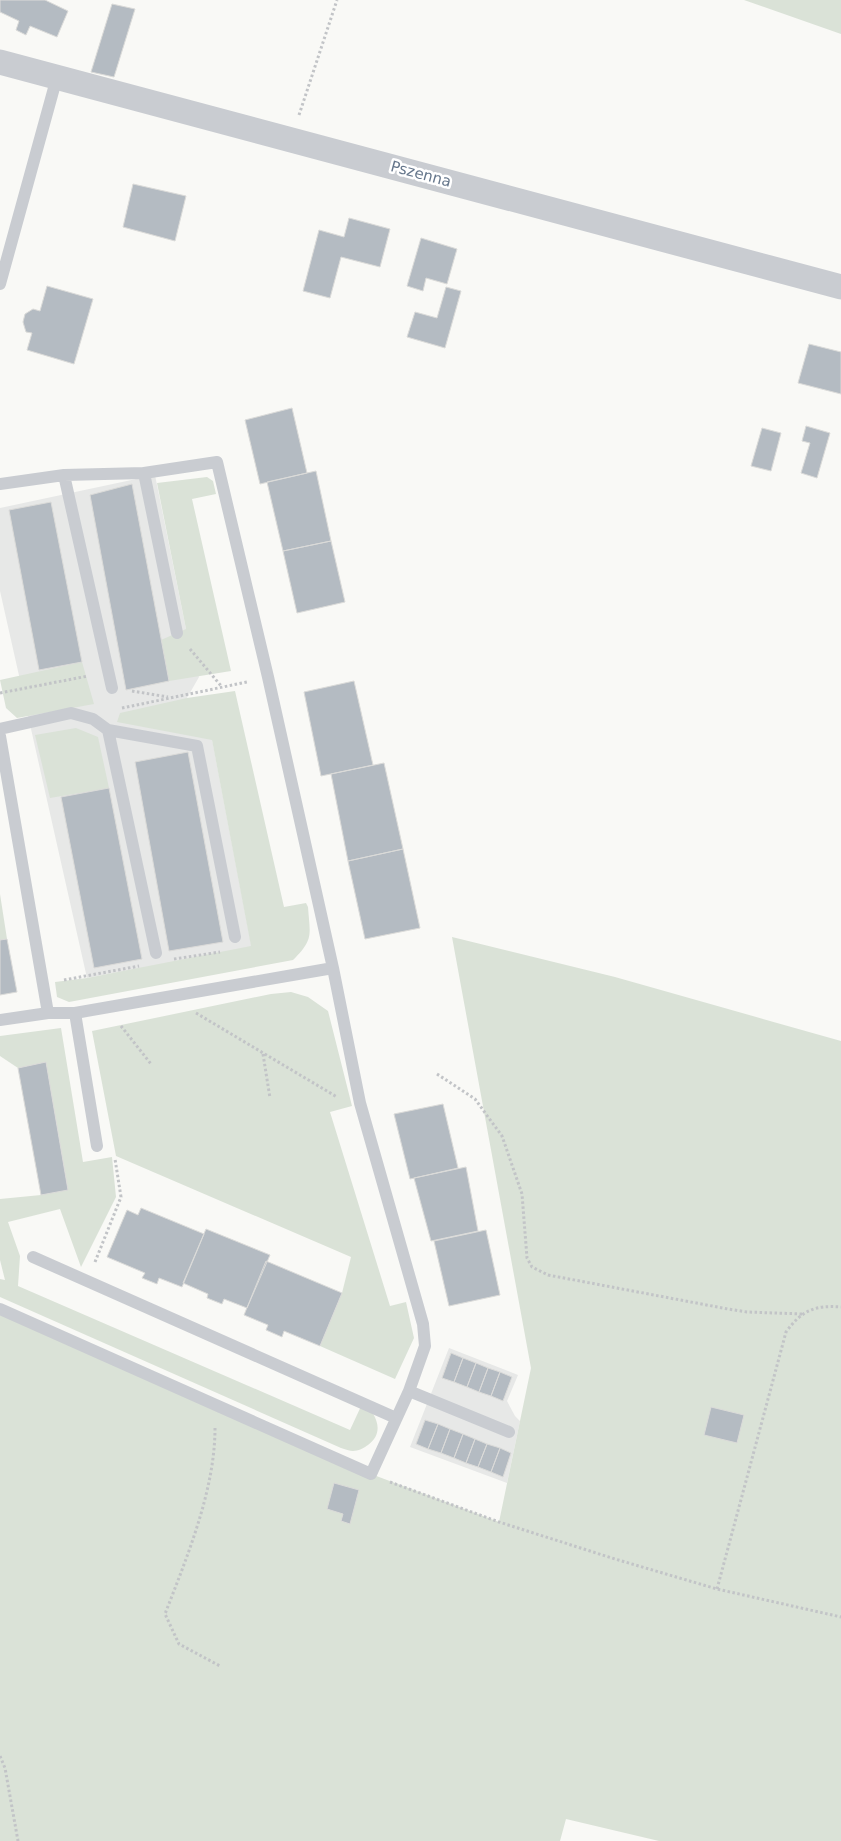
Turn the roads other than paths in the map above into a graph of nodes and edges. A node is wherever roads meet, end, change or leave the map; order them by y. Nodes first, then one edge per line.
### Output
1 (0, 62) edge
2 (57, 77) junction
3 (0, 284) edge
4 (841, 287) edge
5 (144, 473) junction
6 (64, 475) junction
7 (0, 484) edge
8 (177, 633) road end
9 (112, 688) road end
10 (0, 729) edge
11 (108, 730) junction
12 (0, 736) edge
13 (235, 937) dead end
14 (156, 953) dead end
15 (333, 968) junction
16 (48, 1013) junction
17 (75, 1013) junction
18 (0, 1020) edge
19 (97, 1146) dead end
20 (34, 1257) dead end
21 (0, 1309) edge
22 (409, 1391) junction
23 (396, 1418) junction
24 (509, 1432) dead end

1 - 2 street, Pszenna
2 - 3 lane
2 - 4 street, Pszenna
5 - 6 lane
5 - 8 lane
5 - 15 lane
6 - 7 lane
6 - 9 lane
10 - 11 lane
11 - 13 lane
11 - 14 lane
12 - 16 lane
15 - 17 lane
15 - 22 lane
16 - 17 lane
16 - 18 lane
17 - 19 lane
20 - 23 lane
21 - 23 lane
22 - 23 lane
22 - 24 lane

